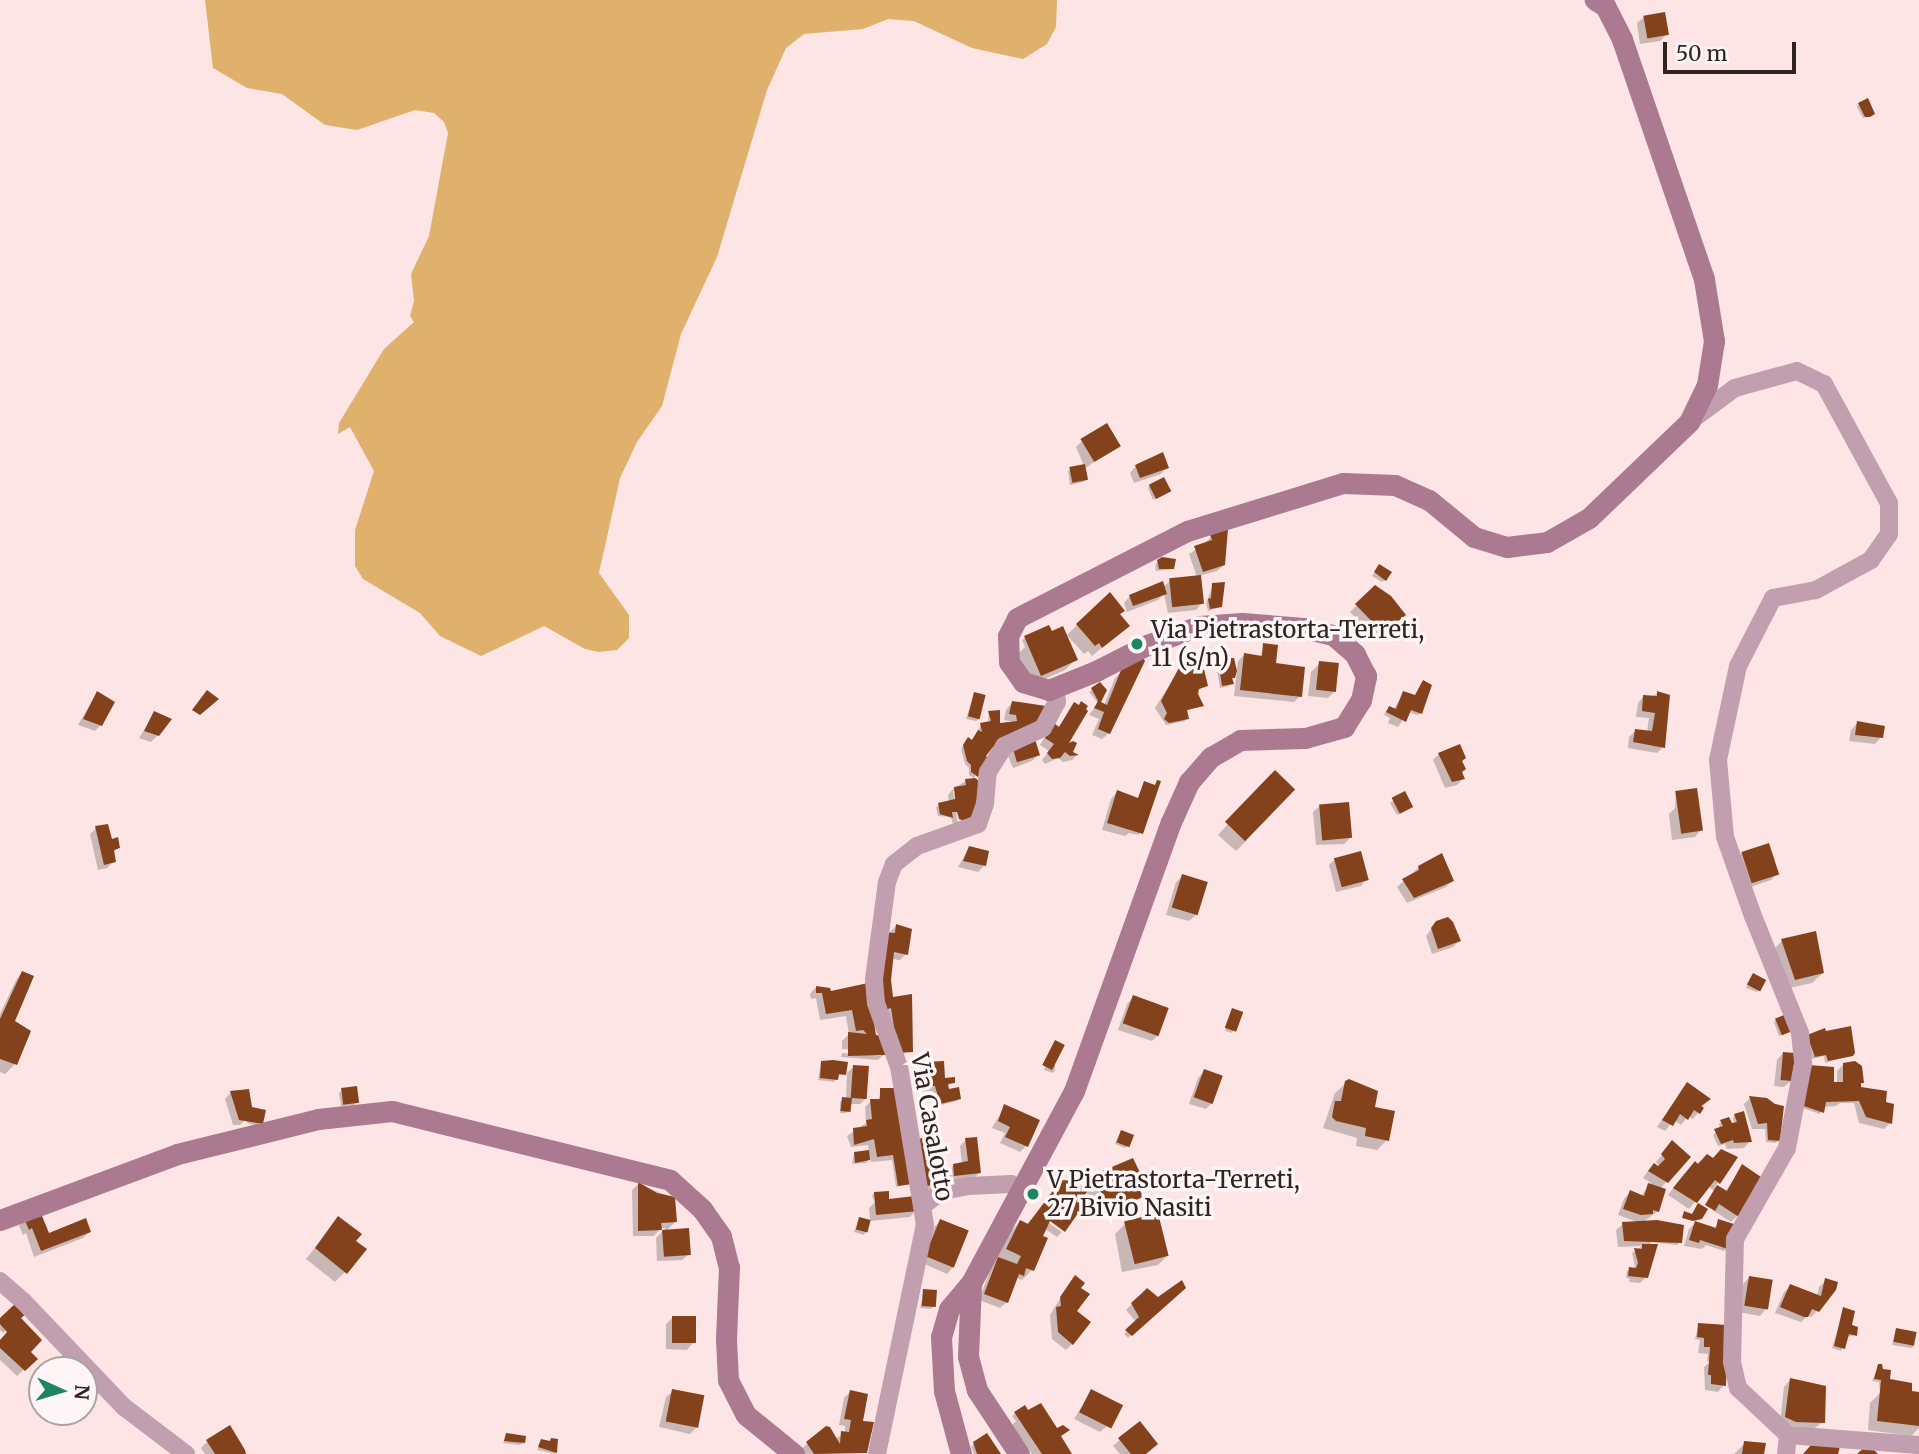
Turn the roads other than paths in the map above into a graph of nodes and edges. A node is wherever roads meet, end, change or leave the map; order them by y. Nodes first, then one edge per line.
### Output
1 (1595, 0) edge
2 (1689, 422) junction
3 (1055, 687) junction
4 (1021, 1189) junction
5 (922, 1206) junction
6 (0, 1220) edge
7 (0, 1282) edge
8 (971, 1283) junction
9 (1788, 1435) junction
10 (1919, 1445) edge
11 (186, 1454) edge
12 (794, 1454) edge
13 (877, 1454) edge
14 (961, 1454) edge
15 (1019, 1454) edge
16 (1786, 1454) edge

1 - 2 main road
2 - 3 main road
2 - 9 street
3 - 4 main road
3 - 5 street, Via Casalotto
4 - 5 street
4 - 8 main road
5 - 13 street, Via Casalotto
6 - 12 main road
7 - 11 street
8 - 14 main road
8 - 15 main road
9 - 10 street
9 - 16 street

